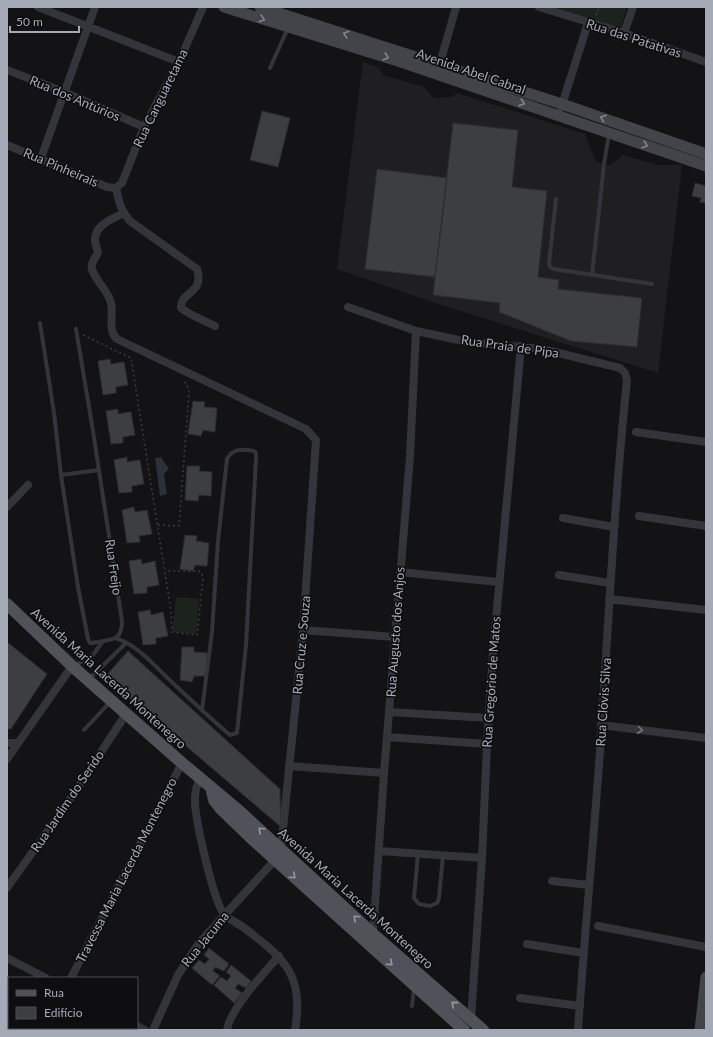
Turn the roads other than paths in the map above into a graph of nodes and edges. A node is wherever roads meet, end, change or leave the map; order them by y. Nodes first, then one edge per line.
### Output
1 (38, 7) edge
2 (95, 7) edge
3 (203, 7) edge
4 (224, 7) edge
5 (260, 7) edge
6 (456, 7) edge
7 (539, 7) edge
8 (632, 7) edge
9 (291, 22) junction
10 (588, 23) junction
11 (89, 26) junction
12 (624, 33) junction
13 (179, 62) junction
14 (706, 62) edge
15 (270, 68) dead end
16 (7, 70) edge
17 (438, 70) junction
18 (64, 92) junction
19 (505, 92) junction
20 (562, 104) junction
21 (558, 115) junction
22 (144, 127) junction
23 (609, 133) junction
24 (7, 145) edge
25 (706, 154) edge
26 (41, 158) junction
27 (706, 166) edge
28 (116, 188) junction
29 (556, 199) dead end
30 (124, 213) junction
31 (592, 275) junction
32 (652, 284) dead end
33 (348, 307) dead end
34 (40, 323) dead end
35 (215, 326) dead end
36 (76, 330) road end
37 (416, 331) junction
38 (521, 346) junction
39 (625, 373) joint
40 (636, 432) dead end
41 (706, 442) edge
42 (99, 470) junction
43 (61, 475) junction
44 (28, 485) dead end
45 (7, 507) edge
46 (639, 516) dead end
47 (563, 518) dead end
48 (706, 526) edge
49 (614, 527) junction
50 (400, 572) junction
51 (559, 575) dead end
52 (498, 582) junction
53 (610, 583) junction
54 (609, 599) junction
55 (7, 604) edge
56 (706, 610) edge
57 (303, 630) junction
58 (395, 637) junction
59 (115, 638) junction
60 (104, 640) junction
61 (126, 643) junction
62 (72, 666) junction
63 (88, 679) junction
64 (112, 701) junction
65 (202, 710) junction
66 (389, 712) junction
67 (126, 714) junction
68 (489, 718) junction
69 (601, 725) junction
70 (84, 730) dead end
71 (387, 736) junction
72 (706, 738) edge
73 (7, 743) edge
74 (18, 743) junction
75 (487, 744) junction
76 (7, 760) edge
77 (182, 763) junction
78 (289, 766) junction
79 (384, 773) junction
80 (200, 778) junction
81 (211, 787) junction
82 (281, 849) junction
83 (379, 852) junction
84 (418, 854) junction
85 (443, 855) junction
86 (482, 858) junction
87 (275, 860) junction
88 (552, 881) dead end
89 (589, 886) junction
90 (7, 888) edge
91 (224, 915) junction
92 (598, 926) dead end
93 (373, 934) junction
94 (527, 944) dead end
95 (706, 947) edge
96 (583, 954) junction
97 (279, 956) junction
98 (7, 958) edge
99 (44, 977) edge
100 (72, 977) edge
101 (706, 977) edge
102 (414, 984) junction
103 (520, 998) dead end
104 (705, 1001) edge
105 (412, 1006) dead end
106 (580, 1006) junction
107 (471, 1019) junction
108 (154, 1030) edge
109 (227, 1030) edge
110 (295, 1030) edge
111 (464, 1030) edge
112 (483, 1030) edge
113 (578, 1030) edge
114 (700, 1030) edge

1 - 11 street
2 - 11 street
3 - 13 street, Rua Canguaretama
4 -> 9 main road, Avenida Abel Cabral
5 - 9 main road, Avenida Abel Cabral
6 - 17 street
7 - 10 street, Rua das Patativas
8 - 12 street
9 - 15 lane
9 - 17 main road, Avenida Abel Cabral
10 - 12 street, Rua das Patativas
10 - 20 street
11 - 13 street
11 - 18 street
12 - 14 street, Rua das Patativas
13 - 22 street, Rua Canguaretama
16 - 18 street, Rua dos Antúrios
17 - 19 main road, Avenida Abel Cabral
18 - 22 street, Rua dos Antúrios
18 - 26 street
19 - 20 main road, Avenida Abel Cabral
19 -> 21 main road, Avenida Abel Cabral
20 - 21 street
25 -> 20 main road, Avenida Abel Cabral
21 - 23 main road, Avenida Abel Cabral
22 - 28 street, Rua Canguaretama
23 -> 27 main road, Avenida Abel Cabral
23 - 31 lane
24 - 26 street, Rua Pinheirais
26 - 28 street, Rua Pinheirais
28 - 30 street
29 - 31 lane
30 - 35 street
30 - 57 street, Rua Cruz e Souza
31 - 32 lane
33 - 37 street, Rua Praia de Pipa
34 - 43 lane
36 - 42 lane, Rua Freijo
37 - 38 street, Rua Praia de Pipa
37 - 50 street, Rua Augusto dos Anjos
38 - 39 street, Rua Praia de Pipa
38 - 52 street, Rua Gregório de Matos
39 - 49 street, Rua Clóvis Silva
40 - 41 street
42 - 43 lane
42 - 59 lane, Rua Freijo
43 - 60 lane
44 - 45 street
46 - 48 street
47 - 49 street
49 - 53 street, Rua Clóvis Silva
50 - 52 street
50 - 58 street, Rua Augusto dos Anjos
51 - 53 street
52 - 68 street, Rua Gregório de Matos
53 - 54 street, Rua Clóvis Silva
54 - 56 street
54 - 69 street, Rua Clóvis Silva
55 - 62 main road, Avenida Maria Lacerda Montenegro
57 - 58 street
57 - 78 street, Rua Cruz e Souza
58 - 66 street, Rua Augusto dos Anjos
59 - 60 lane
59 - 61 lane
60 - 62 lane
61 - 63 lane
61 - 65 lane
62 - 63 main road, Avenida Maria Lacerda Montenegro
62 - 74 street
63 - 64 main road, Avenida Maria Lacerda Montenegro
64 - 67 main road, Avenida Maria Lacerda Montenegro
64 - 70 lane
65 - 65 lane
66 - 68 street
66 - 71 street, Rua Augusto dos Anjos
67 - 77 main road, Avenida Maria Lacerda Montenegro
67 - 90 street, Rua Jardim do Serido
68 - 75 street, Rua Gregório de Matos
69 -> 72 street
69 - 89 street, Rua Clóvis Silva
71 - 75 street
71 - 79 street, Rua Augusto dos Anjos
73 - 74 street
74 - 76 street
75 - 86 street, Rua Gregório de Matos
77 - 80 main road, Avenida Maria Lacerda Montenegro
77 - 100 street, Travessa Maria Lacerda Montenegro
78 - 79 street
78 - 82 street, Rua Cruz e Souza
79 - 83 street, Rua Augusto dos Anjos
80 - 81 main road, Avenida Maria Lacerda Montenegro
80 - 91 street
82 -> 81 main road, Avenida Maria Lacerda Montenegro
81 - 87 main road, Avenida Maria Lacerda Montenegro
93 -> 82 main road, Avenida Maria Lacerda Montenegro
83 - 84 street
83 - 93 street, Rua Augusto dos Anjos
84 - 85 street
84 - 85 lane
85 - 86 street
86 - 107 street, Rua Gregório de Matos
87 - 91 street, Rua Jacuma
87 -> 102 main road, Avenida Maria Lacerda Montenegro
88 - 89 street
89 - 96 street, Rua Clóvis Silva
91 - 97 street
91 - 108 street, Rua Jacuma
92 - 95 street
107 -> 93 main road, Avenida Maria Lacerda Montenegro
94 - 96 street
96 - 106 street, Rua Clóvis Silva
97 - 109 street
97 - 110 street
98 - 99 street
101 - 104 main road
102 - 105 lane
102 - 111 main road, Avenida Maria Lacerda Montenegro
103 - 106 street
104 - 114 main road
106 - 113 street, Rua Clóvis Silva
107 - 112 main road, Avenida Maria Lacerda Montenegro

